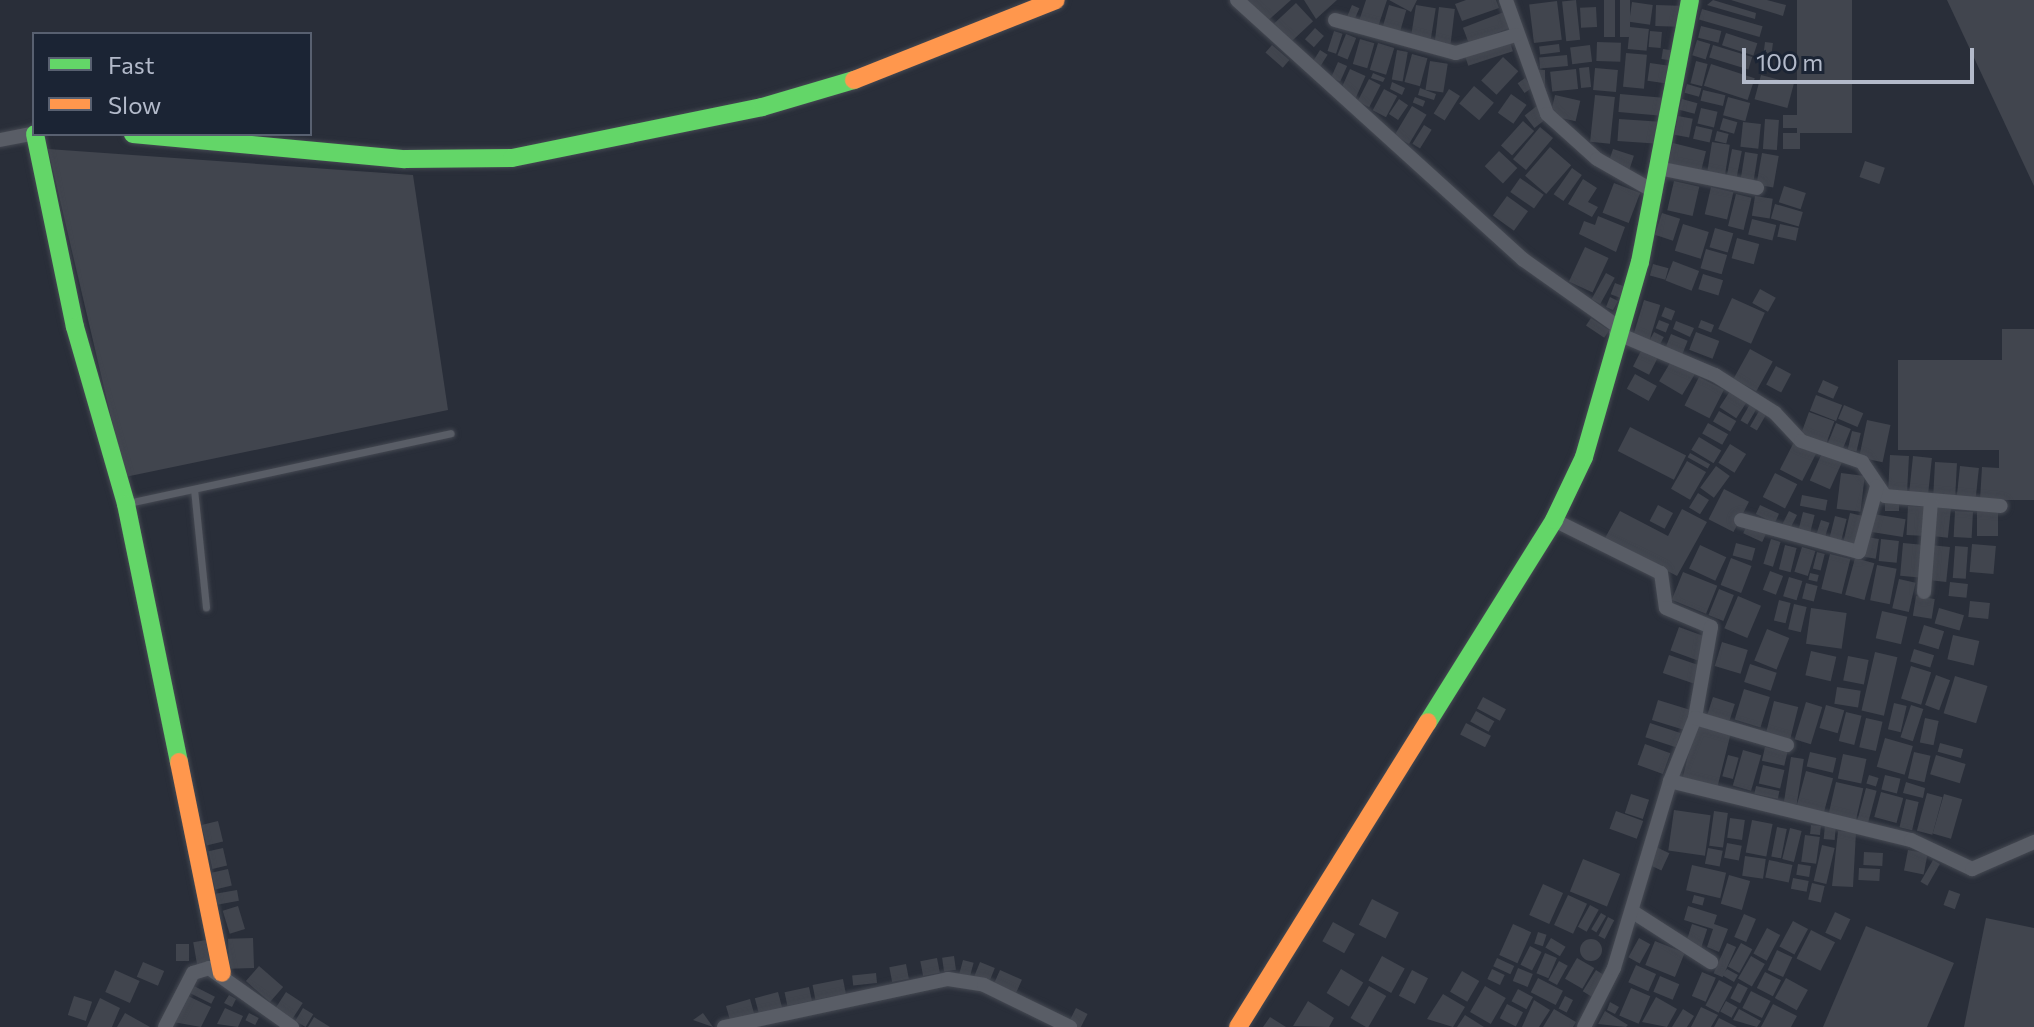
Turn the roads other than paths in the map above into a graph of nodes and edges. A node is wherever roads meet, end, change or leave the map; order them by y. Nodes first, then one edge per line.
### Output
1 (1056, 0) edge
2 (1237, 0) edge
3 (1506, 0) edge
4 (1690, 0) edge
5 (1335, 20) dead end
6 (1516, 35) junction
7 (32, 134) edge
8 (34, 136) edge
9 (155, 136) edge
10 (0, 140) edge
11 (1658, 168) junction
12 (1757, 188) dead end
13 (1655, 192) junction
14 (1617, 329) junction
15 (451, 433) dead end
16 (1877, 486) junction
17 (194, 489) junction
18 (1931, 502) junction
19 (126, 504) junction
20 (2001, 506) dead end
21 (1554, 520) junction
22 (1741, 520) dead end
23 (1924, 592) dead end
24 (206, 607) dead end
25 (1695, 718) junction
26 (1787, 745) dead end
27 (1670, 781) junction
28 (2034, 842) edge
29 (1633, 912) junction
30 (1711, 962) dead end
31 (222, 973) junction
32 (165, 1027) edge
33 (292, 1027) edge
34 (724, 1027) edge
35 (1070, 1027) edge
36 (1238, 1027) edge
37 (1584, 1027) edge

1 - 9 street
2 - 14 street
3 - 6 street
4 - 11 street
5 - 6 street
6 - 13 street
7 - 10 street
8 - 19 street
11 - 12 street
11 - 13 street
13 - 14 street
14 - 16 street
14 - 21 street
15 - 17 lane
16 - 18 street
16 - 22 street
17 - 19 lane
17 - 24 lane
18 - 20 street
18 - 23 street
19 - 31 street
21 - 25 street
21 - 36 street
25 - 26 street
25 - 27 street
27 - 28 street
27 - 29 street
29 - 30 street
29 - 37 street
31 - 32 street
31 - 33 street
34 - 35 street

